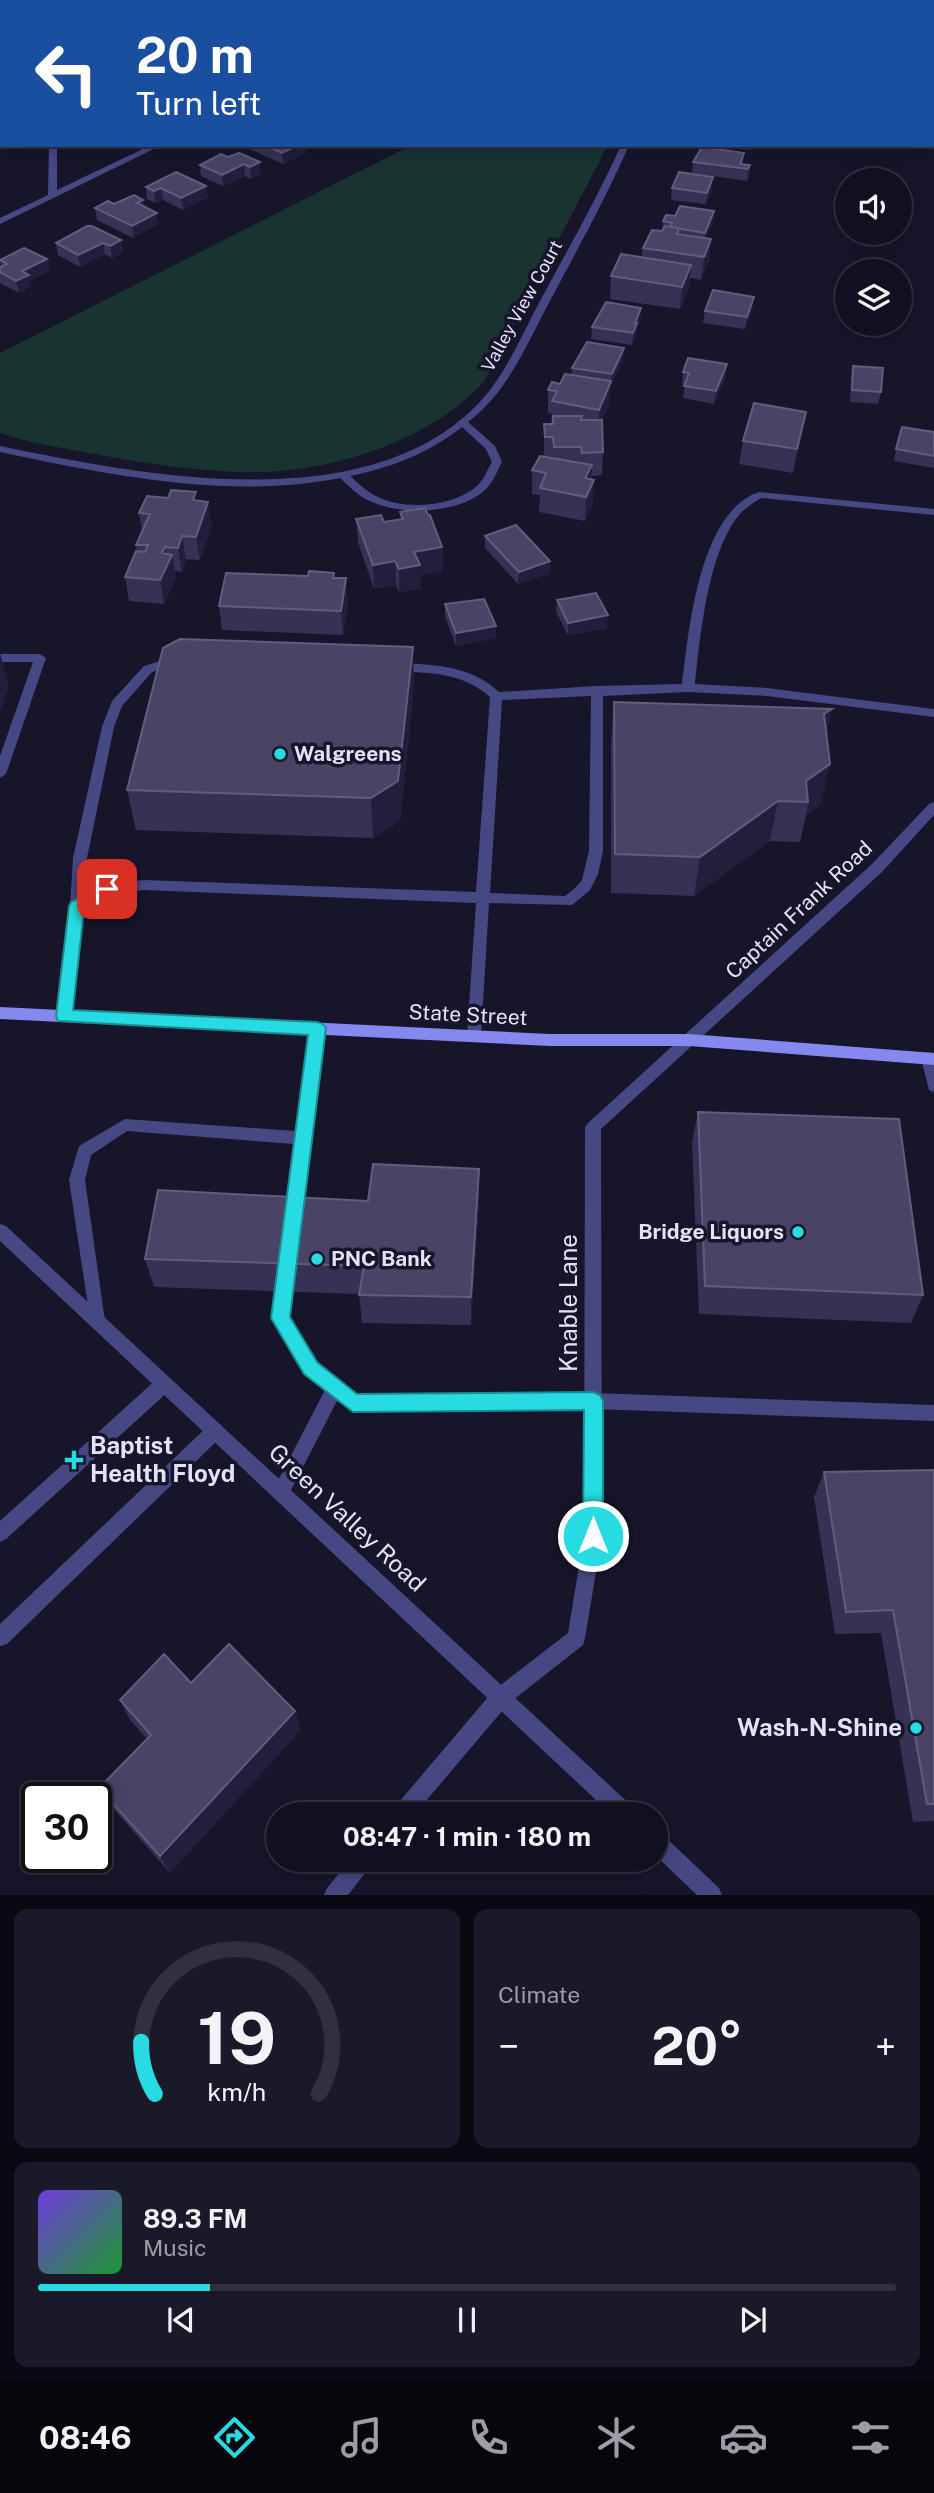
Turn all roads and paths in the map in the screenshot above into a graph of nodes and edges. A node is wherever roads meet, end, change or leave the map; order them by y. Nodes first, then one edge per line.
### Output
1 (53, 147) edge
2 (154, 147) edge
3 (624, 147) edge
4 (52, 195) junction
5 (0, 220) edge
6 (463, 423) junction
7 (0, 449) edge
8 (342, 474) junction
9 (934, 512) edge
10 (0, 658) edge
11 (192, 658) edge
12 (377, 666) edge
13 (688, 688) junction
14 (597, 690) junction
15 (496, 696) junction
16 (934, 713) edge
17 (0, 774) edge
18 (934, 807) edge
19 (482, 898) junction
20 (77, 906) junction
21 (0, 1013) edge
22 (64, 1016) junction
23 (317, 1028) junction
24 (474, 1036) junction
25 (689, 1040) junction
26 (931, 1058) edge
27 (934, 1086) edge
28 (302, 1138) junction
29 (291, 1225) edge
30 (0, 1231) edge
31 (288, 1252) edge
32 (97, 1321) junction
33 (164, 1384) junction
34 (335, 1388) junction
35 (593, 1401) junction
36 (934, 1413) edge
37 (215, 1431) junction
38 (281, 1492) junction
39 (0, 1533) edge
40 (0, 1637) edge
41 (501, 1697) junction
42 (412, 1802) edge
43 (613, 1802) edge
44 (668, 1853) edge
45 (353, 1872) edge
46 (334, 1895) edge
47 (712, 1895) edge

1 - 4 street
2 - 4 street
3 - 6 street, Valley View Court
4 - 5 street
6 - 8 street, Valley View Court
6 - 8 street
7 - 8 street, Valley View Court
9 - 13 street
10 - 17 street
11 - 20 street
12 - 15 street
13 - 14 street
13 - 16 street
14 - 15 street
14 - 19 street
15 - 19 street
18 - 25 street, Captain Frank Road
19 - 20 street
19 - 24 street
20 - 22 street
21 - 22 main road, State Street
22 - 23 main road, State Street
23 - 24 main road, State Street
23 - 28 street
24 - 25 main road, State Street
25 - 26 main road, State Street
25 - 35 street, Knable Lane
26 - 27 street
28 - 29 street
28 - 32 street
30 - 32 street, Green Valley Road
31 - 34 street
32 - 33 street, Green Valley Road
33 - 37 street, Green Valley Road
33 - 39 street
34 - 35 street
34 - 38 street
35 - 36 street
35 - 41 street, Knable Lane
37 - 38 street, Green Valley Road
37 - 40 street
38 - 41 street, Green Valley Road
41 - 42 street, Knable Lane
41 - 43 street, Green Valley Road
44 - 47 street
45 - 46 street

